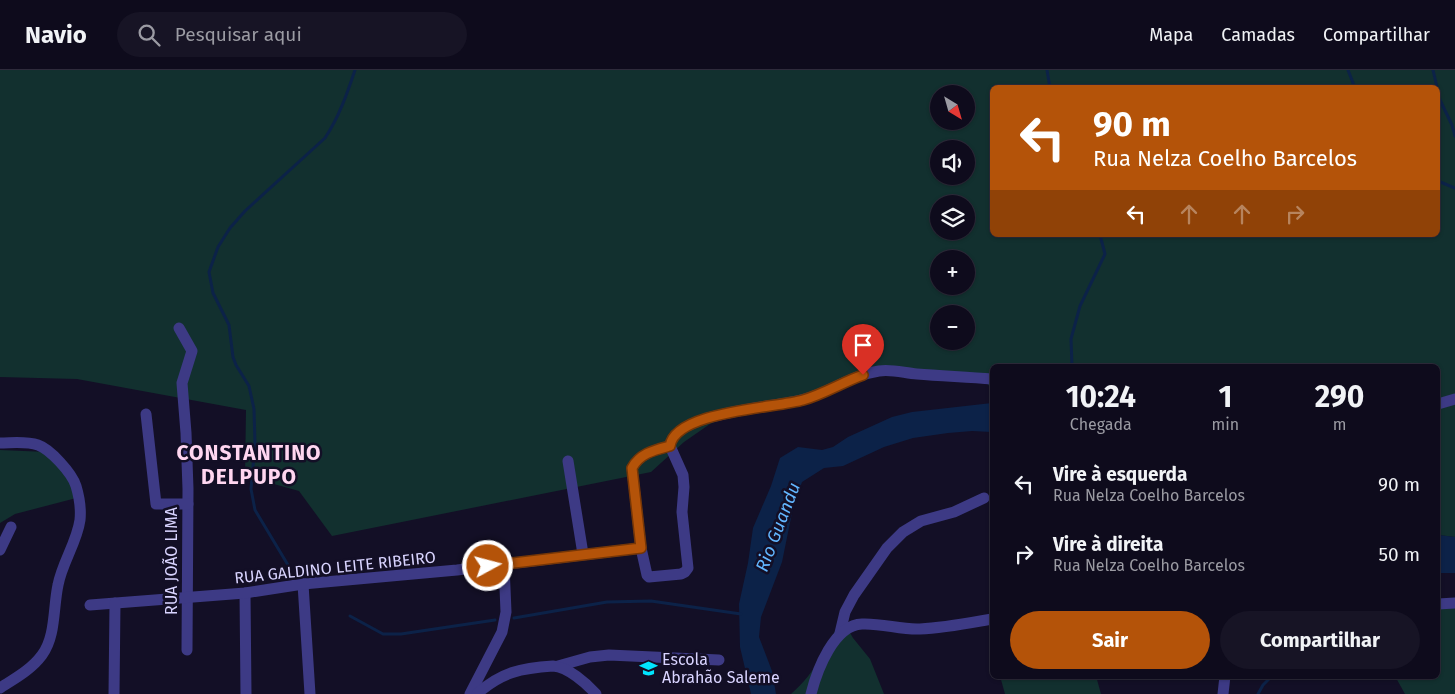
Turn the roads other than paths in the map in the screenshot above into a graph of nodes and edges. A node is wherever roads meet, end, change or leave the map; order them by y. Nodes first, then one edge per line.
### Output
1 (179, 328) dead end
2 (990, 379) edge
3 (1455, 399) edge
4 (1440, 403) edge
5 (146, 414) dead end
6 (0, 443) edge
7 (670, 446) junction
8 (568, 461) dead end
9 (984, 498) dead end
10 (188, 504) junction
11 (11, 527) dead end
12 (641, 548) junction
13 (0, 550) edge
14 (583, 554) junction
15 (504, 564) junction
16 (303, 584) junction
17 (245, 593) junction
18 (187, 598) junction
19 (115, 603) junction
20 (1455, 603) edge
21 (1440, 604) edge
22 (90, 605) dead end
23 (990, 619) edge
24 (840, 633) junction
25 (187, 650) dead end
26 (719, 660) dead end
27 (558, 666) junction
28 (1225, 679) edge
29 (0, 688) edge
30 (114, 694) edge
31 (246, 694) edge
32 (310, 694) edge
33 (470, 694) edge
34 (477, 694) edge
35 (596, 694) edge
36 (811, 694) edge
37 (1224, 694) edge

1 - 10 street, RUA JOÃO LIMA
2 - 7 street
3 - 4 street
5 - 10 street
6 - 29 street
7 - 12 street
7 - 12 street
8 - 14 street
9 - 24 street
10 - 18 street, RUA JOÃO LIMA
11 - 13 street
12 - 14 street, RUA GALDINO LEITE RIBEIRO
14 - 15 street, RUA GALDINO LEITE RIBEIRO
15 - 16 street, RUA GALDINO LEITE RIBEIRO
15 - 33 street
16 - 17 street, RUA GALDINO LEITE RIBEIRO
16 - 32 street
17 - 18 street, RUA GALDINO LEITE RIBEIRO
17 - 31 street
18 - 19 street, RUA GALDINO LEITE RIBEIRO
18 - 25 street, RUA JOÃO LIMA
19 - 22 street, RUA GALDINO LEITE RIBEIRO
19 - 30 street
20 - 21 street
23 - 24 street
24 - 36 street
26 - 27 street
27 - 34 street
27 - 35 street
28 - 37 street

